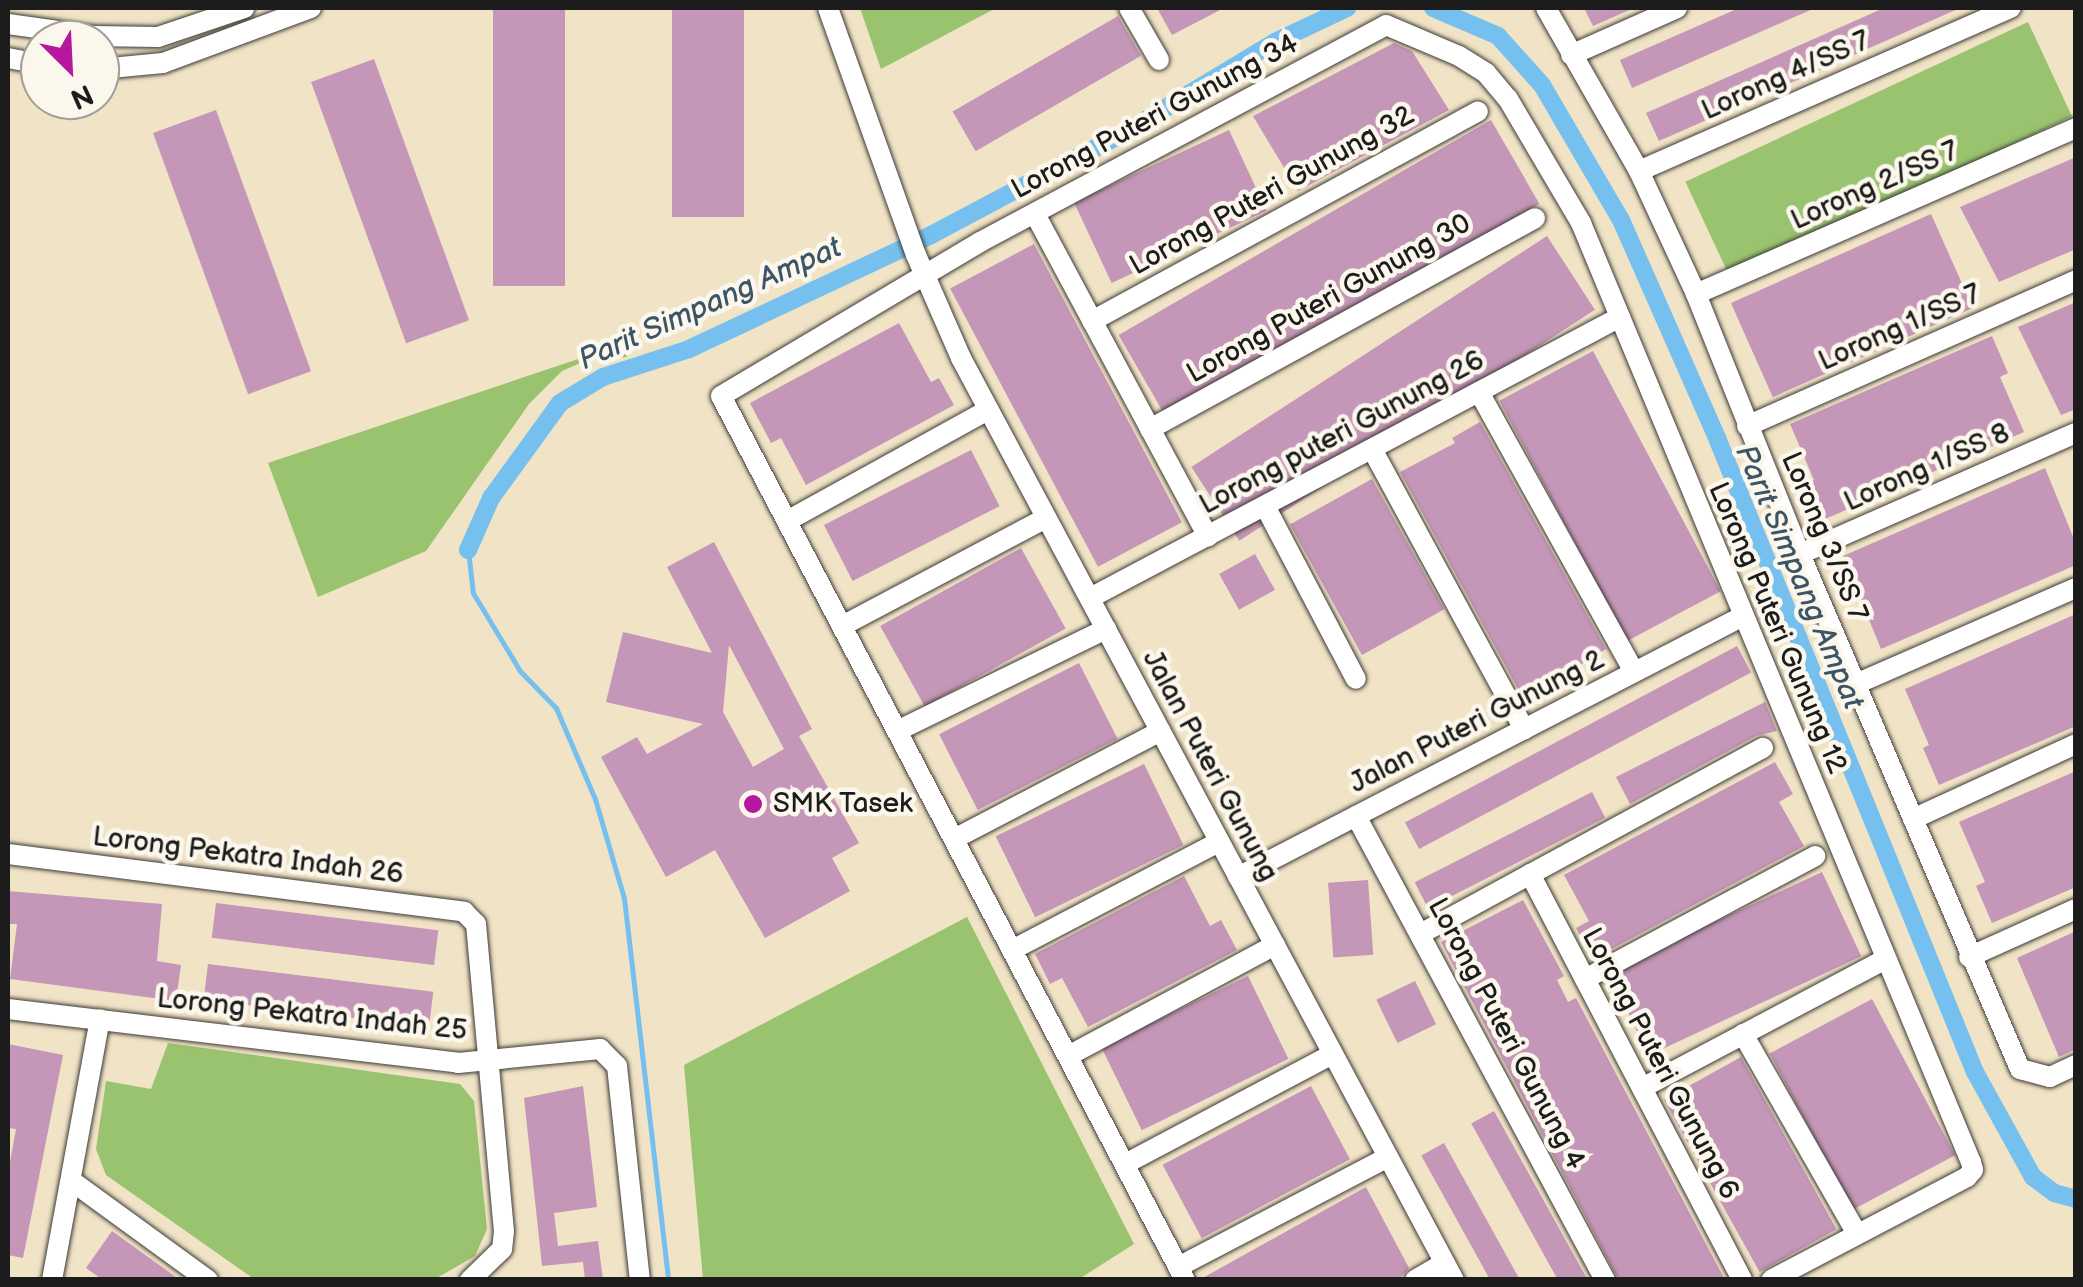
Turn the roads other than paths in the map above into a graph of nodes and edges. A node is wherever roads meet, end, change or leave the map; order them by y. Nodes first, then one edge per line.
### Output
1 (311, 8) edge
2 (828, 8) edge
3 (1128, 8) edge
4 (1546, 8) edge
5 (1677, 8) edge
6 (2011, 8) edge
7 (240, 9) edge
8 (8, 24) edge
9 (245, 32) junction
10 (1572, 55) junction
11 (1159, 60) dead end
12 (120, 67) edge
13 (1478, 111) dead end
14 (2076, 128) edge
15 (1639, 171) junction
16 (1035, 214) junction
17 (1535, 218) dead end
18 (917, 255) junction
19 (2076, 280) edge
20 (1696, 294) junction
21 (1620, 317) junction
22 (1092, 321) junction
23 (1479, 392) junction
24 (988, 410) junction
25 (1748, 426) junction
26 (1150, 429) junction
27 (2076, 433) edge
28 (1372, 448) junction
29 (1265, 506) junction
30 (1046, 518) junction
31 (787, 521) junction
32 (1208, 536) junction
33 (1800, 554) junction
34 (2076, 588) edge
35 (1090, 598) junction
36 (1741, 617) junction
37 (842, 626) junction
38 (1106, 629) junction
39 (1634, 672) junction
40 (1356, 679) dead end
41 (1856, 684) junction
42 (1524, 729) junction
43 (898, 731) junction
44 (1161, 731) junction
45 (2076, 744) edge
46 (1763, 748) dead end
47 (1356, 816) junction
48 (1912, 819) junction
49 (954, 838) junction
50 (1220, 842) junction
51 (8, 854) edge
52 (1815, 856) dead end
53 (1530, 874) junction
54 (1238, 877) junction
55 (2076, 908) edge
56 (1422, 933) junction
57 (1275, 945) junction
58 (1012, 950) junction
59 (1969, 957) junction
60 (1886, 959) junction
61 (1585, 979) junction
62 (8, 1009) edge
63 (100, 1019) junction
64 (1743, 1034) junction
65 (1333, 1054) junction
66 (1068, 1056) junction
67 (486, 1061) junction
68 (2076, 1065) edge
69 (1642, 1088) junction
70 (1388, 1157) junction
71 (1124, 1164) junction
72 (72, 1182) junction
73 (1857, 1234) junction
74 (1450, 1272) edge
75 (1182, 1273) edge
76 (52, 1280) edge
77 (208, 1280) edge
78 (470, 1280) edge
79 (640, 1280) edge
80 (1416, 1280) edge
81 (1604, 1280) edge
82 (1742, 1280) edge
83 (1770, 1280) edge

1 - 9 street
2 - 18 street, Jalan Puteri Gunung
3 - 11 street
4 - 10 street, Lorong 3/SS 7
5 - 10 street
6 - 15 street, Lorong 4/SS 7
7 - 8 street
7 - 9 street
9 - 12 street
10 - 15 street, Lorong 3/SS 7
13 - 22 street, Lorong Puteri Gunung 32
14 - 20 street, Lorong 2/SS 7
15 - 20 street, Lorong 3/SS 7
16 - 18 street, Lorong Puteri Gunung 34
16 - 21 street, Lorong Puteri Gunung 34
16 - 22 street
17 - 26 street, Lorong Puteri Gunung 30
18 - 24 street, Jalan Puteri Gunung
18 - 31 street, Lorong Puteri Gunung 34
19 - 25 street, Lorong 1/SS 7
20 - 25 street, Lorong 3/SS 7
21 - 23 street, Lorong puteri Gunung 26
21 - 36 street, Lorong Puteri Gunung 12
22 - 26 street
23 - 28 street, Lorong puteri Gunung 26
23 - 39 street
24 - 30 street, Jalan Puteri Gunung
24 - 31 street
25 - 33 street, Lorong 3/SS 7
26 - 32 street
27 - 33 street, Lorong 1/SS 8
28 - 29 street, Lorong puteri Gunung 26
28 - 42 street
29 - 32 street, Lorong puteri Gunung 26
29 - 40 street
30 - 35 street, Jalan Puteri Gunung
30 - 37 street
31 - 37 street
32 - 35 street, Lorong puteri Gunung 26
33 - 41 street, Lorong 3/SS 7
34 - 41 street
35 - 38 street, Jalan Puteri Gunung
36 - 39 street, Jalan Puteri Gunung 2
36 - 60 street, Lorong Puteri Gunung 12
37 - 43 street
38 - 43 street
38 - 44 street, Jalan Puteri Gunung
39 - 42 street, Jalan Puteri Gunung 2
41 - 48 street, Lorong 3/SS 7
42 - 47 street, Jalan Puteri Gunung 2
43 - 49 street
44 - 49 street
44 - 50 street, Jalan Puteri Gunung
45 - 48 street
46 - 53 street
47 - 54 street, Jalan Puteri Gunung 2
47 - 56 street, Lorong Puteri Gunung 4
48 - 59 street, Lorong 3/SS 7
49 - 58 street
50 - 54 street, Jalan Puteri Gunung
50 - 58 street
51 - 67 street, Lorong Pekatra Indah 26
52 - 61 street
53 - 56 street
53 - 61 street, Lorong Puteri Gunung 6
54 - 57 street, Jalan Puteri Gunung
55 - 59 street
56 - 81 street, Lorong Puteri Gunung 4
57 - 65 street, Jalan Puteri Gunung
57 - 66 street
58 - 66 street
59 - 68 street, Lorong 3/SS 7
60 - 64 street
60 - 73 street, Lorong Puteri Gunung 12
61 - 69 street, Lorong Puteri Gunung 6
62 - 63 street, Lorong Pekatra Indah 25
63 - 67 street, Lorong Pekatra Indah 25
63 - 72 street
64 - 69 street
64 - 73 street
65 - 70 street, Jalan Puteri Gunung
65 - 71 street
66 - 71 street
67 - 78 street
67 - 79 street, Lorong Pekatra Indah 25
69 - 82 street, Lorong Puteri Gunung 6
70 - 74 street, Jalan Puteri Gunung
70 - 75 street
71 - 75 street
72 - 76 street
72 - 77 street
73 - 83 street
74 - 80 street

